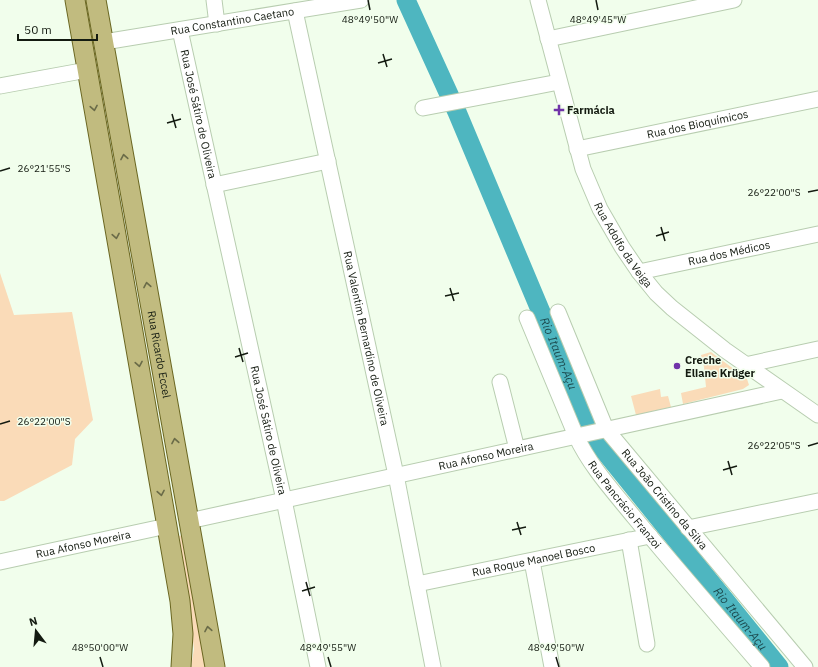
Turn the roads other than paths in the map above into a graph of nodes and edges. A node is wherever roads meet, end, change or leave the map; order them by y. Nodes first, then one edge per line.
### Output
1 (75, 0) edge
2 (96, 0) edge
3 (214, 0) edge
4 (361, 0) edge
5 (538, 0) edge
6 (734, 0) edge
7 (295, 11) junction
8 (217, 24) junction
9 (180, 30) junction
10 (548, 39) junction
11 (104, 42) junction
12 (87, 70) junction
13 (560, 82) junction
14 (0, 86) edge
15 (818, 100) edge
16 (424, 108) dead end
17 (577, 149) junction
18 (328, 161) junction
19 (214, 185) junction
20 (818, 234) edge
21 (639, 272) junction
22 (558, 312) dead end
23 (527, 318) dead end
24 (818, 349) edge
25 (745, 365) junction
26 (500, 382) dead end
27 (782, 391) junction
28 (818, 414) edge
29 (603, 430) junction
30 (580, 435) junction
31 (517, 449) junction
32 (396, 475) junction
33 (284, 500) junction
34 (816, 504) edge
35 (189, 521) junction
36 (688, 528) junction
37 (168, 532) junction
38 (650, 536) junction
39 (628, 540) junction
40 (532, 560) junction
41 (0, 562) edge
42 (417, 584) junction
43 (648, 644) dead end
44 (181, 667) edge
45 (215, 667) edge
46 (318, 667) edge
47 (433, 667) edge
48 (552, 667) edge
49 (762, 667) edge
50 (805, 667) edge

1 - 12 main road, Rua Ricardo Eccel
2 - 11 main road, Rua Ricardo Eccel
3 - 8 street
4 - 7 street, Rua Constantino Caetano
5 - 10 street, Rua Adolfo da Veiga
6 - 10 street
7 - 8 street, Rua Constantino Caetano
7 - 18 street, Rua Valentim Bernardino de Oliveira
8 - 9 street, Rua Constantino Caetano
9 - 11 street, Rua Constantino Caetano
9 - 19 street, Rua José Sátiro de Oliveira
10 - 13 street, Rua Adolfo da Veiga
35 -> 11 main road, Rua Ricardo Eccel
12 - 14 street
12 -> 37 main road, Rua Ricardo Eccel
13 - 16 street
13 - 17 street, Rua Adolfo da Veiga
15 - 17 street, Rua dos Bioquímicos
17 - 21 street, Rua Adolfo da Veiga
18 - 19 street
18 - 32 street, Rua Valentim Bernardino de Oliveira
19 - 33 street, Rua José Sátiro de Oliveira
20 - 21 street, Rua dos Médicos
21 - 25 street, Rua Adolfo da Veiga
22 - 29 street, Rua João Cristino da Silva
23 - 30 street, Rua Pancrácio Franzoi
24 - 25 street
25 - 27 street, Rua Adolfo da Veiga
26 - 31 street
27 - 28 street, Rua Adolfo da Veiga
27 - 29 street, Rua Afonso Moreira
29 - 30 street, Rua Afonso Moreira
29 - 36 street, Rua João Cristino da Silva
30 - 31 street, Rua Afonso Moreira
30 - 38 street, Rua Pancrácio Franzoi
31 - 32 street, Rua Afonso Moreira
32 - 33 street, Rua Afonso Moreira
32 - 42 street, Rua Valentim Bernardino de Oliveira
33 - 35 street, Rua Afonso Moreira
33 - 46 street, Rua José Sátiro de Oliveira
34 - 36 street
35 - 37 main road
45 -> 35 main road, Rua Ricardo Eccel
36 - 50 street, Rua João Cristino da Silva
37 - 41 street, Rua Afonso Moreira
37 - 44 main road, Rua Ricardo Eccel
38 - 39 street, Rua Roque Manoel Bosco
38 - 49 street, Rua Pancrácio Franzoi
39 - 40 street, Rua Roque Manoel Bosco
39 - 43 street
40 - 42 street, Rua Roque Manoel Bosco
40 - 48 street
42 - 47 street, Rua Valentim Bernardino de Oliveira

